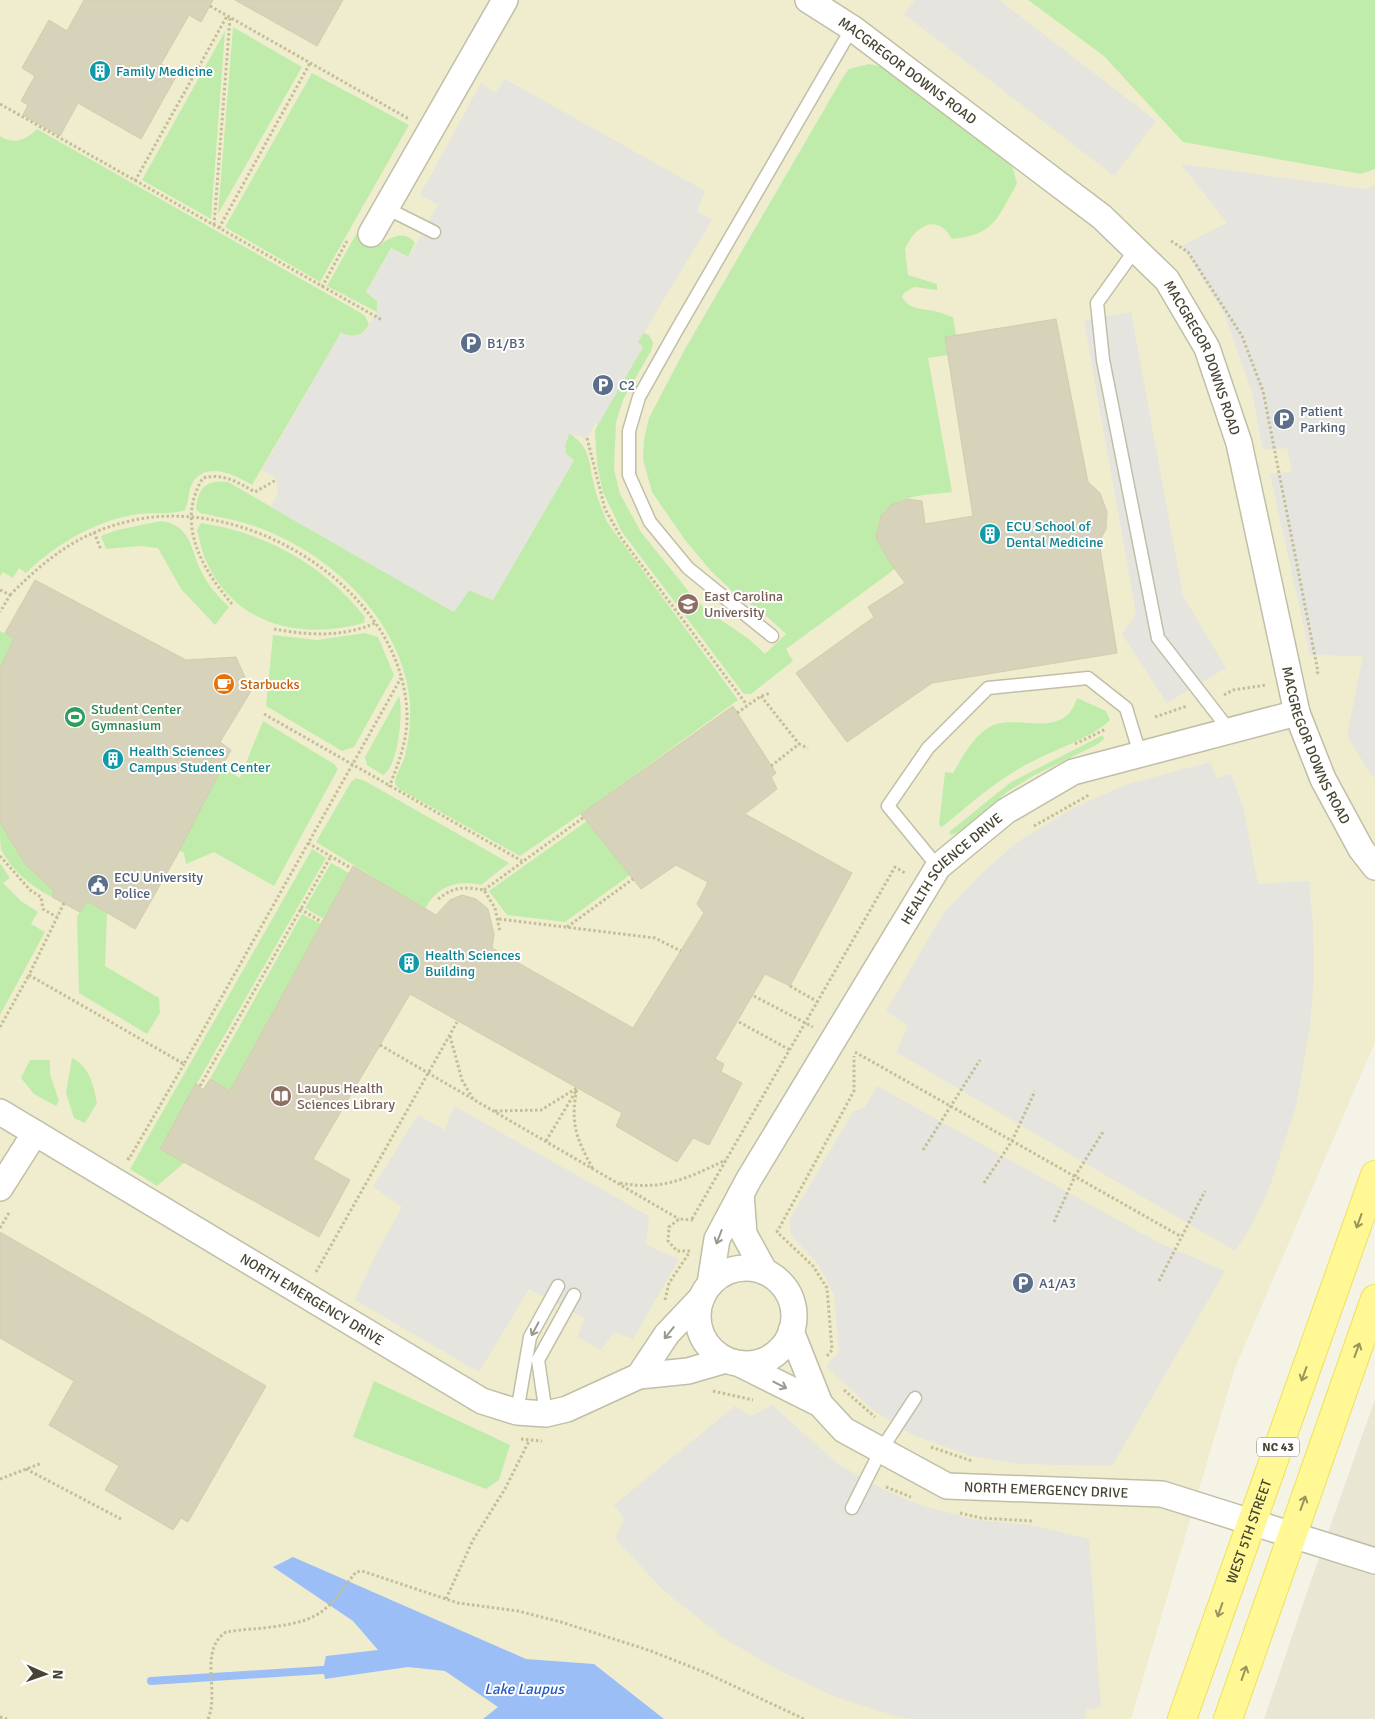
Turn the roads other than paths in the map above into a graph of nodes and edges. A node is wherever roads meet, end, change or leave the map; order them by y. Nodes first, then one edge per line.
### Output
1 (504, 0) edge
2 (808, 0) edge
3 (852, 28) junction
4 (386, 208) junction
5 (434, 232) dead end
6 (371, 234) dead end
7 (1136, 250) junction
8 (772, 636) dead end
9 (1297, 713) junction
10 (1230, 731) junction
11 (1140, 754) junction
12 (938, 866) junction
13 (1375, 867) edge
14 (0, 1112) edge
15 (35, 1133) junction
16 (1375, 1175) edge
17 (0, 1188) edge
18 (740, 1194) junction
19 (765, 1272) junction
20 (558, 1286) dead end
21 (706, 1291) junction
22 (574, 1295) dead end
23 (1375, 1300) edge
24 (791, 1331) junction
25 (734, 1363) junction
26 (639, 1376) junction
27 (915, 1398) dead end
28 (820, 1404) junction
29 (517, 1412) junction
30 (546, 1414) junction
31 (881, 1450) junction
32 (852, 1508) dead end
33 (1251, 1521) junction
34 (1292, 1534) junction
35 (1375, 1561) edge
36 (1182, 1719) edge
37 (1228, 1719) edge

1 - 4 street
2 - 3 street, MACGREGOR DOWNS ROAD
3 - 7 street, MACGREGOR DOWNS ROAD
3 - 8 lane
4 - 5 lane
4 - 6 street
7 - 9 street, MACGREGOR DOWNS ROAD
7 - 10 lane
9 - 10 street, HEALTH SCIENCE DRIVE
9 - 13 street, MACGREGOR DOWNS ROAD
10 - 11 street, HEALTH SCIENCE DRIVE
11 - 12 street, HEALTH SCIENCE DRIVE
11 - 12 lane
12 - 18 street, HEALTH SCIENCE DRIVE
14 - 15 street, NORTH EMERGENCY DRIVE
15 - 17 street
15 - 29 street, NORTH EMERGENCY DRIVE
16 -> 33 main road, WEST 5TH STREET / NC 43
18 - 19 street
18 -> 21 street, HEALTH SCIENCE DRIVE
19 - 21 street
19 - 24 street, NORTH EMERGENCY DRIVE
20 -> 29 lane
21 - 25 street, NORTH EMERGENCY DRIVE
21 -> 26 street
22 - 30 lane
34 -> 23 main road, NC 43
24 - 25 street, NORTH EMERGENCY DRIVE
24 - 28 street, NORTH EMERGENCY DRIVE
25 - 26 street, NORTH EMERGENCY DRIVE
25 -> 28 street, NORTH EMERGENCY DRIVE
26 - 30 street, NORTH EMERGENCY DRIVE
27 - 31 lane
28 - 31 street, NORTH EMERGENCY DRIVE
29 - 30 street, NORTH EMERGENCY DRIVE
31 - 32 lane
31 - 33 street, NORTH EMERGENCY DRIVE
33 - 34 street, NORTH EMERGENCY DRIVE
33 -> 36 main road, WEST 5TH STREET / NC 43
34 - 35 street, NORTH EMERGENCY DRIVE
37 -> 34 main road, NC 43

